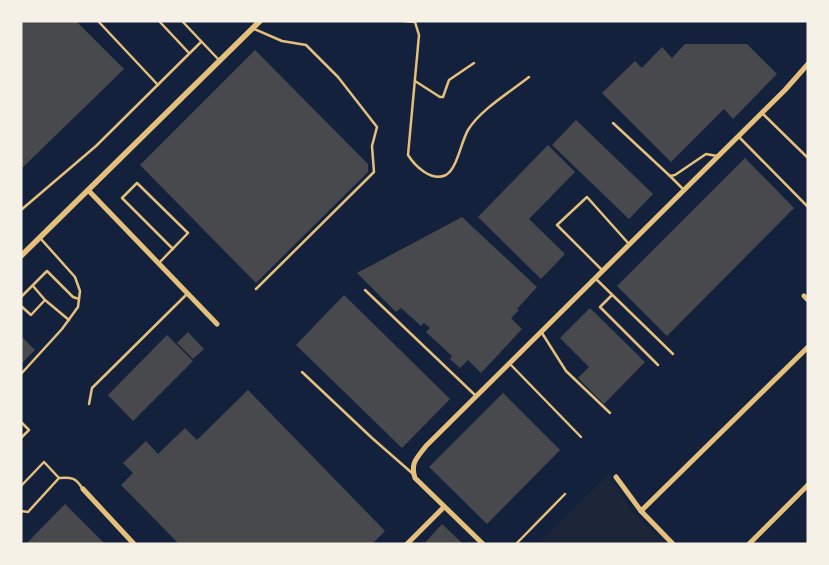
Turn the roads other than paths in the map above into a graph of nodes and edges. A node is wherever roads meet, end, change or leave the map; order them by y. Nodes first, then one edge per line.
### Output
1 (98, 21) edge
2 (158, 21) edge
3 (182, 21) edge
4 (260, 21) edge
5 (404, 21) edge
6 (417, 22) edge
7 (253, 28) junction
8 (201, 42) junction
9 (189, 53) junction
10 (220, 61) junction
11 (474, 63) dead end
12 (808, 64) edge
13 (529, 77) dead end
14 (415, 81) junction
15 (158, 85) junction
16 (762, 113) junction
17 (613, 123) dead end
18 (738, 136) junction
19 (717, 156) junction
20 (808, 158) edge
21 (670, 176) junction
22 (88, 190) junction
23 (683, 190) junction
24 (808, 207) edge
25 (21, 210) edge
26 (40, 238) junction
27 (629, 244) junction
28 (173, 248) junction
29 (21, 256) edge
30 (159, 263) junction
31 (602, 270) junction
32 (595, 278) junction
33 (32, 286) junction
34 (256, 289) dead end
35 (365, 290) dead end
36 (188, 294) junction
37 (612, 295) junction
38 (21, 297) edge
39 (80, 299) junction
40 (45, 300) junction
41 (21, 306) edge
42 (69, 320) junction
43 (218, 324) dead end
44 (542, 333) junction
45 (808, 347) edge
46 (673, 354) dead end
47 (510, 364) junction
48 (658, 365) dead end
49 (302, 372) dead end
50 (21, 374) edge
51 (476, 396) junction
52 (89, 404) dead end
53 (610, 414) dead end
54 (21, 422) edge
55 (581, 437) dead end
56 (21, 438) edge
57 (414, 474) junction
58 (616, 477) dead end
59 (59, 478) junction
60 (21, 486) edge
61 (808, 486) edge
62 (83, 489) joint
63 (565, 494) dead end
64 (444, 506) junction
65 (21, 511) edge
66 (641, 511) junction
67 (134, 544) edge
68 (407, 544) edge
69 (483, 544) edge
70 (516, 544) edge
71 (673, 544) edge
72 (749, 544) edge

1 - 15 lane
2 - 9 lane
3 - 8 lane
4 - 7 street
5 - 6 lane
6 - 14 lane
7 - 10 street
7 - 34 lane
8 - 9 lane
8 - 10 lane
9 - 15 lane
10 - 22 street
11 - 14 lane
12 - 16 street
13 - 14 lane
15 - 25 lane
16 - 18 street
16 - 20 lane
17 - 21 lane
18 - 19 street
18 - 24 lane
19 - 21 lane
19 - 23 street
21 - 23 lane
22 - 26 street
22 - 30 street
23 - 27 street
26 - 29 street
26 - 39 lane
27 - 31 street
27 - 31 lane
28 - 28 lane
28 - 30 lane
30 - 36 street
31 - 32 street
32 - 37 lane
32 - 44 street
33 - 38 lane
33 - 39 lane
33 - 40 lane
35 - 51 lane
36 - 43 street
36 - 52 lane
37 - 46 lane
37 - 48 lane
39 - 42 lane
40 - 41 lane
40 - 42 lane
42 - 50 lane
44 - 47 street
44 - 53 lane
45 - 66 street
47 - 51 street
47 - 55 lane
49 - 57 lane
51 - 57 street
54 - 56 lane
57 - 64 street
58 - 66 street
59 - 60 lane
59 - 62 lane
59 - 65 lane
61 - 72 street
62 - 67 street
63 - 70 lane
64 - 68 street
64 - 69 street
66 - 71 street

